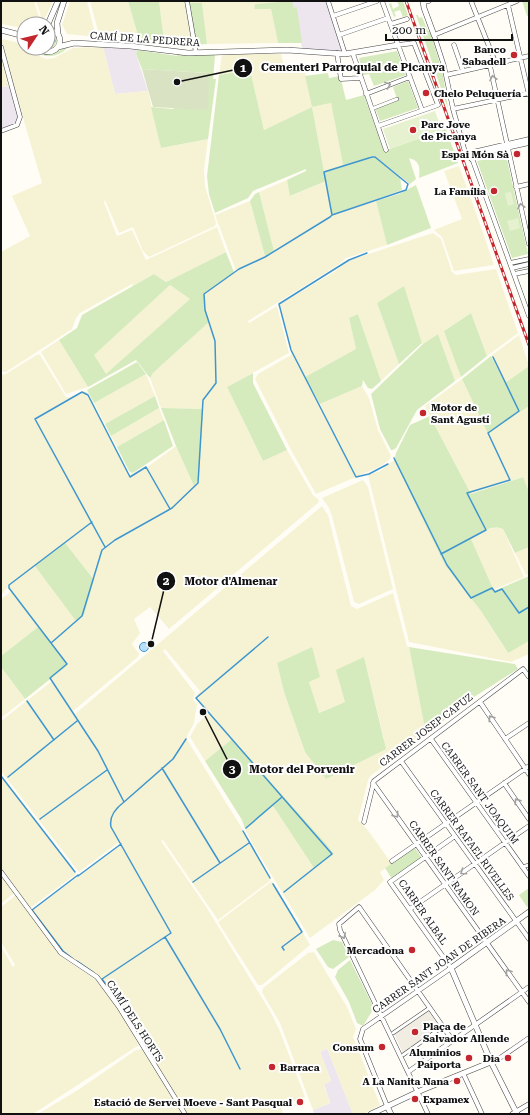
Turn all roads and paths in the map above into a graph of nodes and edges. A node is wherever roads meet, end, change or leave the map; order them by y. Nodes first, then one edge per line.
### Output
1 (58, 1) edge
2 (64, 1) edge
3 (186, 1) edge
4 (328, 1) edge
5 (381, 1) edge
6 (471, 1) edge
7 (517, 1) edge
8 (425, 2) edge
9 (508, 5) junction
10 (51, 16) edge
11 (333, 16) junction
12 (388, 18) junction
13 (477, 18) junction
14 (407, 19) dead end
15 (391, 24) junction
16 (1, 30) edge
17 (16, 33) edge
18 (56, 33) edge
19 (59, 35) junction
20 (339, 35) junction
21 (434, 35) junction
22 (74, 43) junction
23 (398, 45) junction
24 (454, 45) dead end
25 (1, 47) edge
26 (58, 47) joint
27 (196, 53) junction
28 (337, 53) junction
29 (345, 54) junction
30 (353, 54) junction
31 (529, 56) edge
32 (521, 58) junction
33 (496, 64) junction
34 (490, 66) junction
35 (463, 71) junction
36 (446, 75) junction
37 (410, 77) junction
38 (360, 78) junction
39 (529, 93) edge
40 (366, 94) junction
41 (397, 99) dead end
42 (497, 100) junction
43 (374, 108) dead end
44 (453, 109) junction
45 (422, 110) junction
46 (378, 126) junction
47 (1, 131) edge
48 (529, 139) edge
49 (529, 143) edge
50 (507, 146) junction
51 (386, 150) dead end
52 (470, 156) junction
53 (529, 184) edge
54 (516, 187) junction
55 (529, 244) edge
56 (529, 259) edge
57 (529, 264) edge
58 (511, 265) junction
59 (529, 271) edge
60 (514, 274) junction
61 (529, 300) edge
62 (523, 301) junction
63 (529, 316) edge
64 (529, 677) edge
65 (480, 702) junction
66 (529, 723) edge
67 (431, 739) junction
68 (506, 739) junction
69 (401, 761) junction
70 (527, 767) edge
71 (529, 774) edge
72 (373, 783) junction
73 (504, 783) junction
74 (476, 802) junction
75 (529, 819) edge
76 (364, 822) dead end
77 (446, 823) junction
78 (529, 826) edge
79 (455, 836) junction
80 (505, 842) junction
81 (416, 844) junction
82 (426, 857) junction
83 (392, 862) dead end
84 (475, 863) junction
85 (529, 865) edge
86 (522, 866) junction
87 (1, 872) edge
88 (529, 876) edge
89 (446, 884) junction
90 (410, 909) junction
91 (529, 912) edge
92 (516, 921) junction
93 (529, 939) edge
94 (486, 942) junction
95 (450, 968) junction
96 (529, 987) edge
97 (418, 991) junction
98 (522, 992) junction
99 (529, 1002) edge
100 (428, 1009) dead end
101 (382, 1016) junction
102 (475, 1025) junction
103 (441, 1028) dead end
104 (393, 1033) dead end
105 (528, 1039) edge
106 (453, 1041) junction
107 (529, 1045) edge
108 (403, 1054) dead end
109 (491, 1062) junction
110 (408, 1072) junction
111 (463, 1073) junction
112 (418, 1092) junction
113 (529, 1104) edge
114 (387, 1106) junction
115 (515, 1113) edge
116 (185, 1114) edge
117 (371, 1114) edge
118 (391, 1114) edge
119 (428, 1114) edge
120 (482, 1114) edge

1 - 10 street
2 - 19 street
3 - 27 street
4 - 11 street
5 - 11 street
5 - 12 street
6 - 13 street
7 - 9 street
8 - 21 street
9 - 13 street
9 - 32 street
11 - 20 street
12 - 15 street
12 - 20 street
13 - 21 street
13 - 33 street
14 - 15 street
15 - 23 street
16 - 17 street
18 - 19 street, CAMÍ DE LA PEDRERA
19 - 22 street, CAMÍ DE LA PEDRERA
19 - 26 street
20 - 29 street
21 - 36 street
22 - 26 street, CAMÍ DE LA PEDRERA
22 - 27 street, CAMÍ DE LA PEDRERA
23 - 30 street, CAMÍ DE LA PEDRERA
23 - 37 street
23 - 45 street
24 - 35 street
25 - 47 street
27 - 28 street, CAMÍ DE LA PEDRERA
28 - 29 street, CAMÍ DE LA PEDRERA
28 - 38 street
29 - 30 street, CAMÍ DE LA PEDRERA
30 - 38 street
31 - 32 street
32 - 33 street
32 - 39 street
33 - 34 street
34 - 35 street
42 -> 34 street
35 - 36 street
36 - 44 street
40 -> 37 street
37 - 45 street
38 - 40 street
39 - 42 street
40 - 46 street
41 - 43 street
42 - 44 street
42 - 50 street
44 - 52 street
45 - 46 street
46 - 51 street
48 - 50 street
49 - 50 street
50 - 52 street
50 - 54 street
52 - 58 street
53 - 54 street
55 -> 54 street
56 - 58 street
57 - 58 street
58 - 60 street
59 - 60 street
60 - 62 street
61 - 62 street
62 - 63 street
64 - 65 street, CARRER JOSEP CAPUZ
65 - 67 street, CARRER JOSEP CAPUZ
68 -> 65 street
66 - 68 street
67 - 69 street, CARRER JOSEP CAPUZ
67 - 74 street, CARRER SANT JOAQUIM
68 - 70 street
69 - 72 street, CARRER JOSEP CAPUZ
69 - 77 street, CARRER RAFAEL RIVELLES
70 - 71 street
70 - 73 street
72 - 76 street
72 -> 81 street, CARRER SANT RAMON
73 - 74 street
75 -> 73 street
74 - 77 street
74 - 80 street, CARRER SANT JOAQUIM
77 - 79 street, CARRER RAFAEL RIVELLES
77 - 81 street
78 - 80 street
79 - 82 street
79 - 84 street, CARRER RAFAEL RIVELLES
80 - 84 street
80 - 86 street, CARRER SANT JOAQUIM
81 - 82 street, CARRER SANT RAMON
81 - 83 street
82 - 89 street, CARRER SANT RAMON
82 - 90 street, CARRER ALBAL
84 -> 89 street
84 - 92 street, CARRER RAFAEL RIVELLES
85 - 86 street
86 - 88 street, CARRER SANT JOAQUIM
87 - 116 street, CAMÍ DELS HORTS
89 - 90 street
89 - 94 street, CARRER SANT RAMON
90 - 95 street, CARRER ALBAL
91 - 92 street, CARRER SANT JOAN DE RIBERA
92 - 93 street, CARRER RAFAEL RIVELLES
92 - 94 street, CARRER SANT JOAN DE RIBERA
94 - 95 street, CARRER SANT JOAN DE RIBERA
98 -> 94 street, CARRER SANT RAMON
95 - 97 street, CARRER SANT JOAN DE RIBERA
95 - 102 street, CARRER ALBAL
96 - 98 street
97 - 101 street, CARRER SANT JOAN DE RIBERA
97 -> 101 street
97 - 106 street
98 - 99 street, CARRER SANT RAMON
98 - 102 street
100 - 104 street
101 - 110 street
101 - 114 street, CARRER SANT JOAN DE RIBERA
102 - 106 street
102 - 109 street, CARRER ALBAL
103 - 108 street
105 - 107 street
105 - 109 street
106 - 110 street
109 - 111 street
109 - 115 street, CARRER ALBAL
110 - 112 street
111 - 112 street
111 - 120 street
112 - 114 street
112 - 119 street
113 - 115 street
114 - 117 street
114 - 118 street

